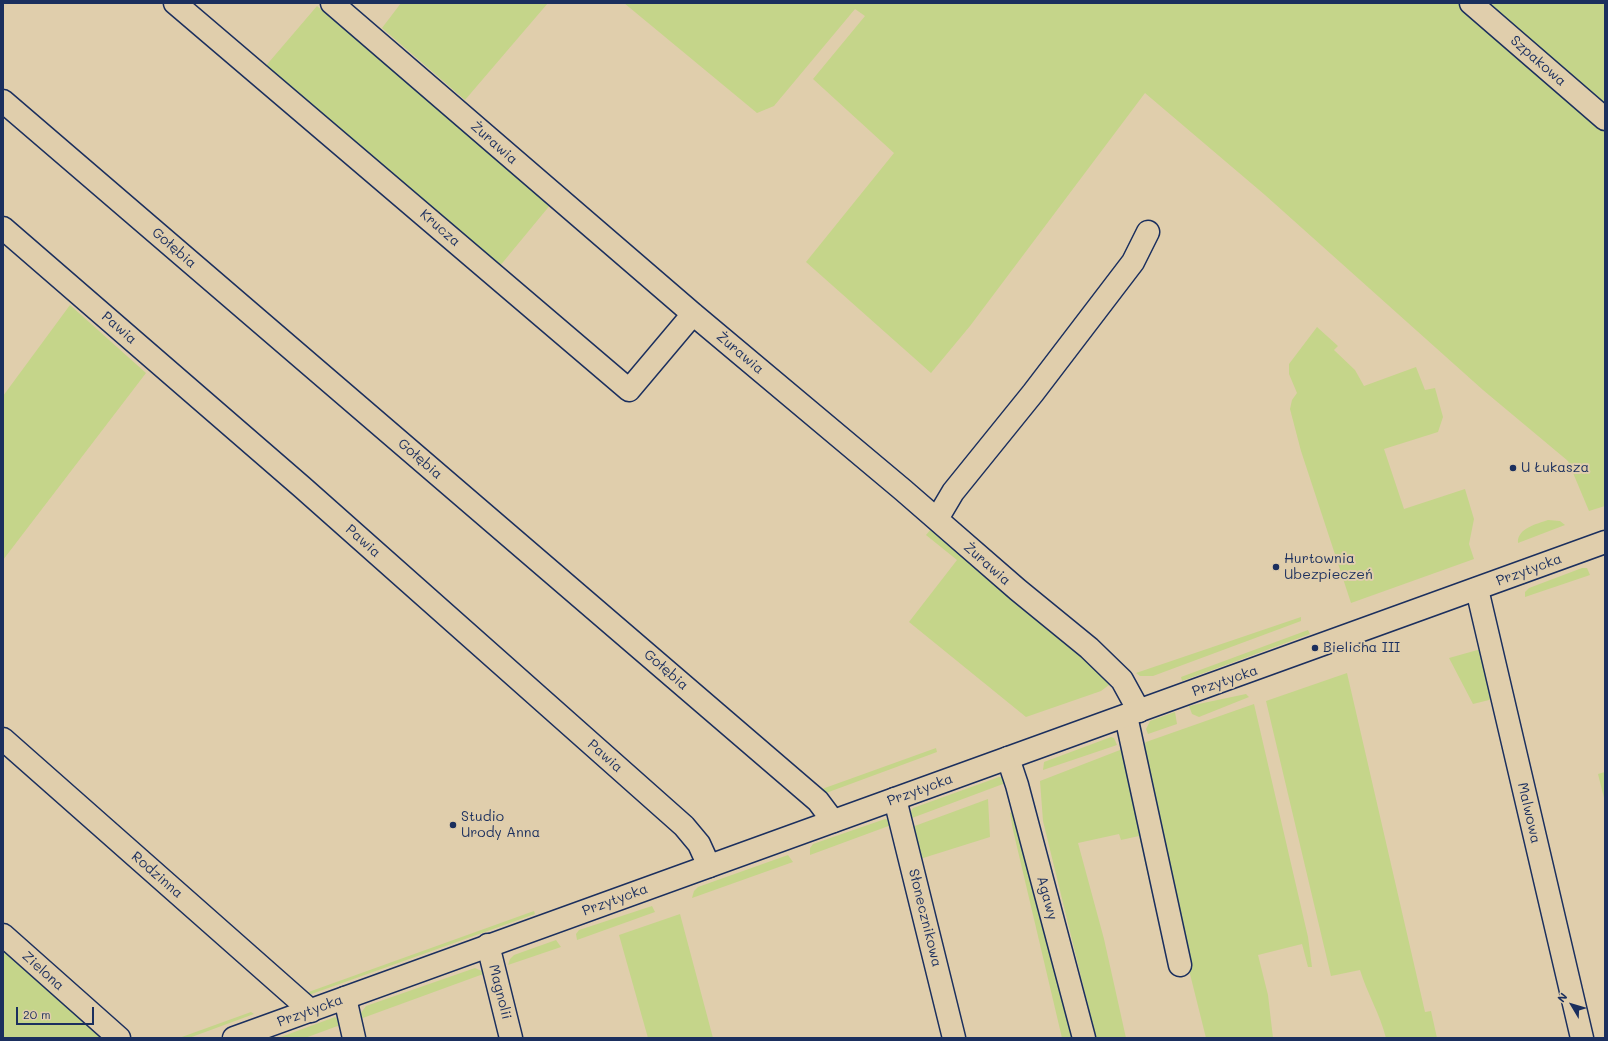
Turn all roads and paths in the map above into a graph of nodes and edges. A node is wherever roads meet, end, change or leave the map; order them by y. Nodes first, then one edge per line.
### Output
1 (175, 3) edge
2 (332, 3) edge
3 (1471, 3) edge
4 (3, 101) edge
5 (1605, 119) edge
6 (3, 228) edge
7 (1148, 232) dead end
8 (693, 314) junction
9 (937, 519) junction
10 (1605, 542) edge
11 (1477, 588) junction
12 (1132, 713) junction
13 (3, 739) edge
14 (1008, 758) junction
15 (895, 799) junction
16 (833, 821) junction
17 (709, 866) junction
18 (3, 935) edge
19 (488, 945) junction
20 (1180, 965) dead end
21 (345, 998) junction
22 (310, 1011) junction
23 (119, 1038) edge
24 (234, 1038) edge
25 (354, 1038) edge
26 (511, 1038) edge
27 (954, 1038) edge
28 (1084, 1038) edge
29 (1582, 1038) edge

1 - 8 street, Krucza
2 - 8 street, Żurawia
3 - 5 street, Szpakowa
4 - 16 street, Gołębia
6 - 17 street, Pawia
7 - 9 street
8 - 9 street, Żurawia
9 - 12 street, Żurawia
10 - 11 street, Przytycka
11 - 12 street, Przytycka
11 - 29 street, Malwowa
12 - 14 street, Przytycka
12 - 20 street, Żurawia
13 - 22 street, Rodzinna
14 - 15 street, Przytycka
14 - 28 street, Agawy
15 - 16 street, Przytycka
15 - 27 street, Słonecznikowa
16 - 17 street, Przytycka
17 - 19 street, Przytycka
18 - 23 street, Zielona
19 - 21 street, Przytycka
19 - 26 street, Magnolii
21 - 22 street, Przytycka
21 - 25 street
22 - 24 street, Przytycka

